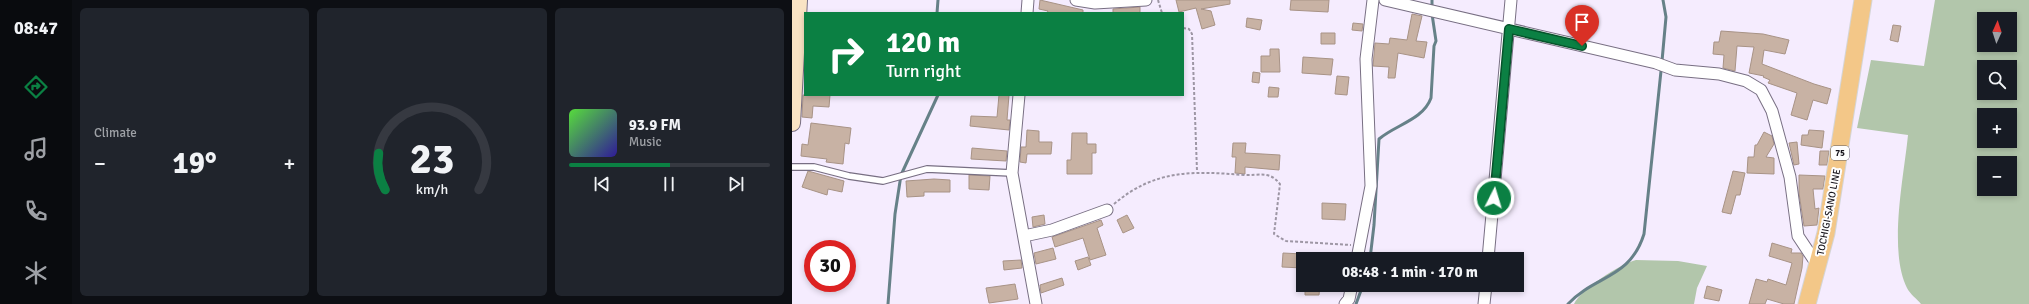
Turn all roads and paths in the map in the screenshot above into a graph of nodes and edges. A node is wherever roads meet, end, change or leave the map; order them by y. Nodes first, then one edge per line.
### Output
1 (799, 0) edge
2 (1028, 0) edge
3 (1076, 0) edge
4 (1146, 0) edge
5 (1158, 0) edge
6 (1374, 0) edge
7 (1385, 0) edge
8 (1511, 0) edge
9 (1863, 0) edge
10 (1027, 12) edge
11 (1162, 12) edge
12 (1184, 28) edge
13 (1509, 29) junction
14 (1019, 96) edge
15 (792, 123) edge
16 (792, 167) edge
17 (1197, 171) junction
18 (1012, 173) junction
19 (1107, 210) joint
20 (1024, 236) junction
21 (1360, 245) junction
22 (1358, 252) edge
23 (1489, 252) edge
24 (1818, 266) junction
25 (1350, 292) edge
26 (1485, 292) edge
27 (1810, 302) edge
28 (1036, 304) edge
29 (1345, 304) edge
30 (1484, 304) edge

1 - 15 main road
2 - 10 street
3 - 4 street
5 - 11 path
6 - 21 street
7 - 13 street
8 - 13 street
9 - 24 main road, TOCHIGI-SANO LINE / 75
12 - 17 path
13 - 23 street
13 - 24 street
14 - 18 street
16 - 18 lane
17 - 19 path
17 - 21 path
18 - 20 street
19 - 20 street
20 - 28 street
21 - 22 street
24 - 27 main road, TOCHIGI-SANO LINE / 75
25 - 29 street
26 - 30 street

